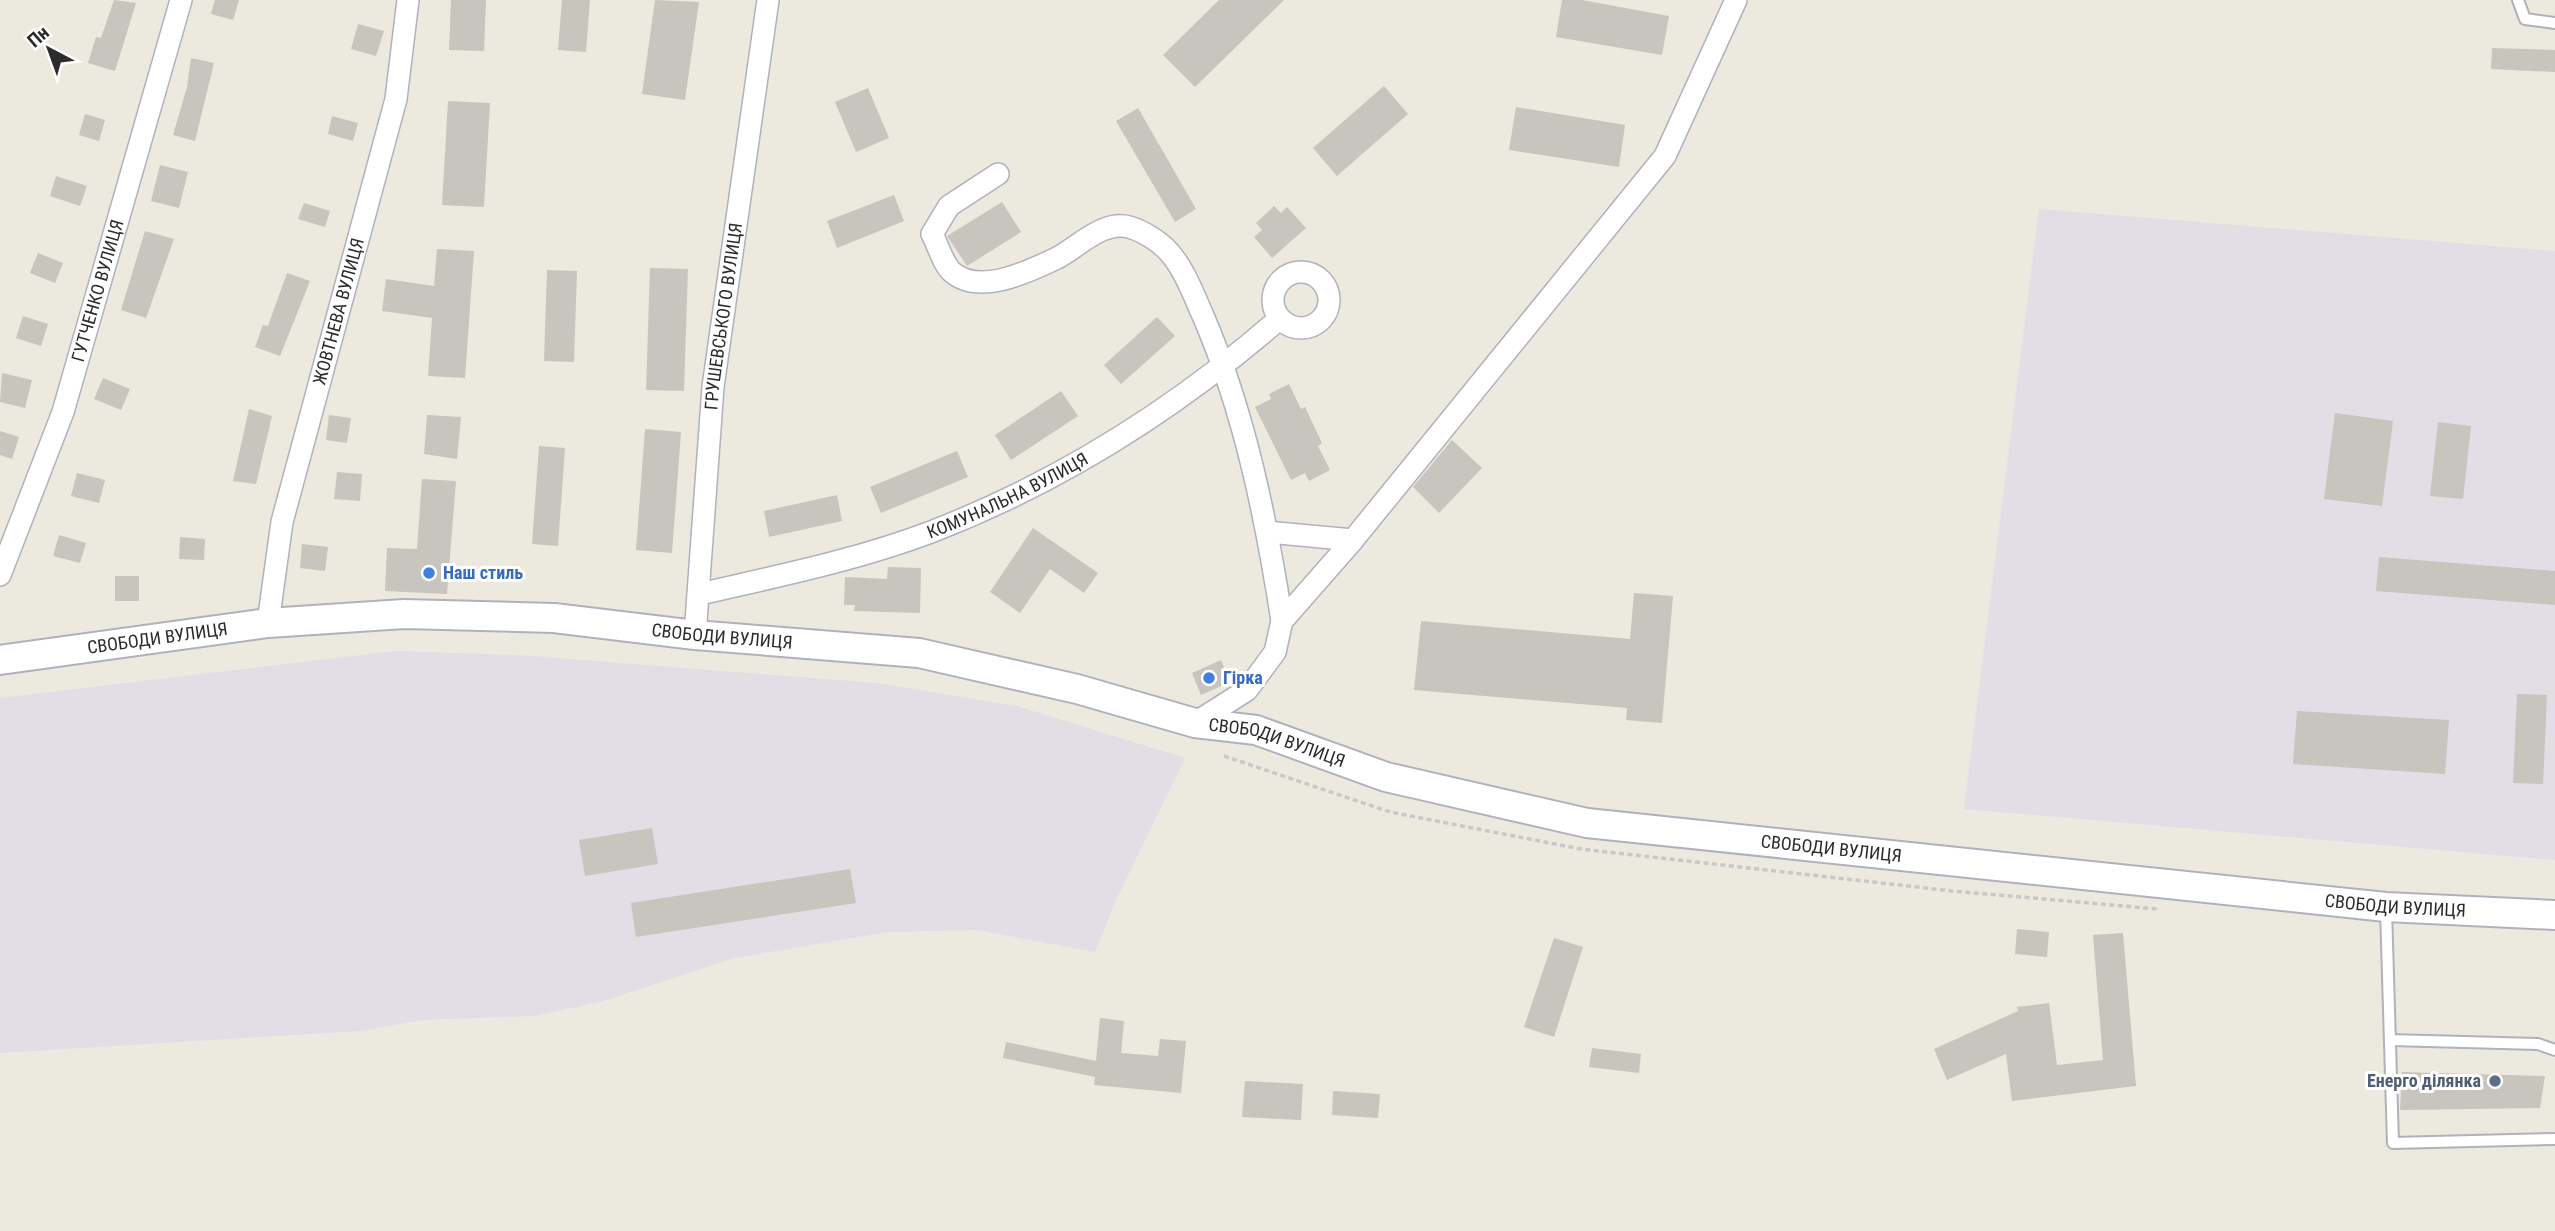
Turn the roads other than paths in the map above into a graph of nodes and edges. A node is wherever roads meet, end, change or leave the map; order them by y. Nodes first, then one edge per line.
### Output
1 (181, 0) edge
2 (408, 0) edge
3 (768, 0) edge
4 (1736, 0) edge
5 (2518, 0) edge
6 (2555, 23) edge
7 (998, 174) dead end
8 (1278, 320) dead end
9 (1224, 366) junction
10 (1268, 532) junction
11 (1353, 540) junction
12 (0, 575) edge
13 (700, 594) junction
14 (1282, 621) junction
15 (268, 623) junction
16 (695, 635) junction
17 (0, 660) edge
18 (1195, 723) junction
19 (2386, 907) junction
20 (2555, 915) edge
21 (2390, 1040) junction
22 (2555, 1050) edge
23 (2555, 1139) edge

1 - 12 street, ГУТЧЕНКО ВУЛИЦЯ
2 - 15 street, ЖОВТНЕВА ВУЛИЦЯ
3 - 13 street, ГРУШЕВСЬКОГО ВУЛИЦЯ
4 - 11 street
5 - 6 lane
7 - 9 street
8 - 9 street, КОМУНАЛЬНА ВУЛИЦЯ
9 - 10 street
9 - 13 street, КОМУНАЛЬНА ВУЛИЦЯ
10 - 11 street
10 - 14 street
11 - 14 street
13 - 16 street, ГРУШЕВСЬКОГО ВУЛИЦЯ
14 - 18 street
15 - 16 main road, СВОБОДИ ВУЛИЦЯ
15 - 17 main road, СВОБОДИ ВУЛИЦЯ
16 - 18 main road, СВОБОДИ ВУЛИЦЯ
18 - 19 main road, СВОБОДИ ВУЛИЦЯ
19 - 20 main road, СВОБОДИ ВУЛИЦЯ
19 - 21 lane
21 - 22 lane
21 - 23 lane

